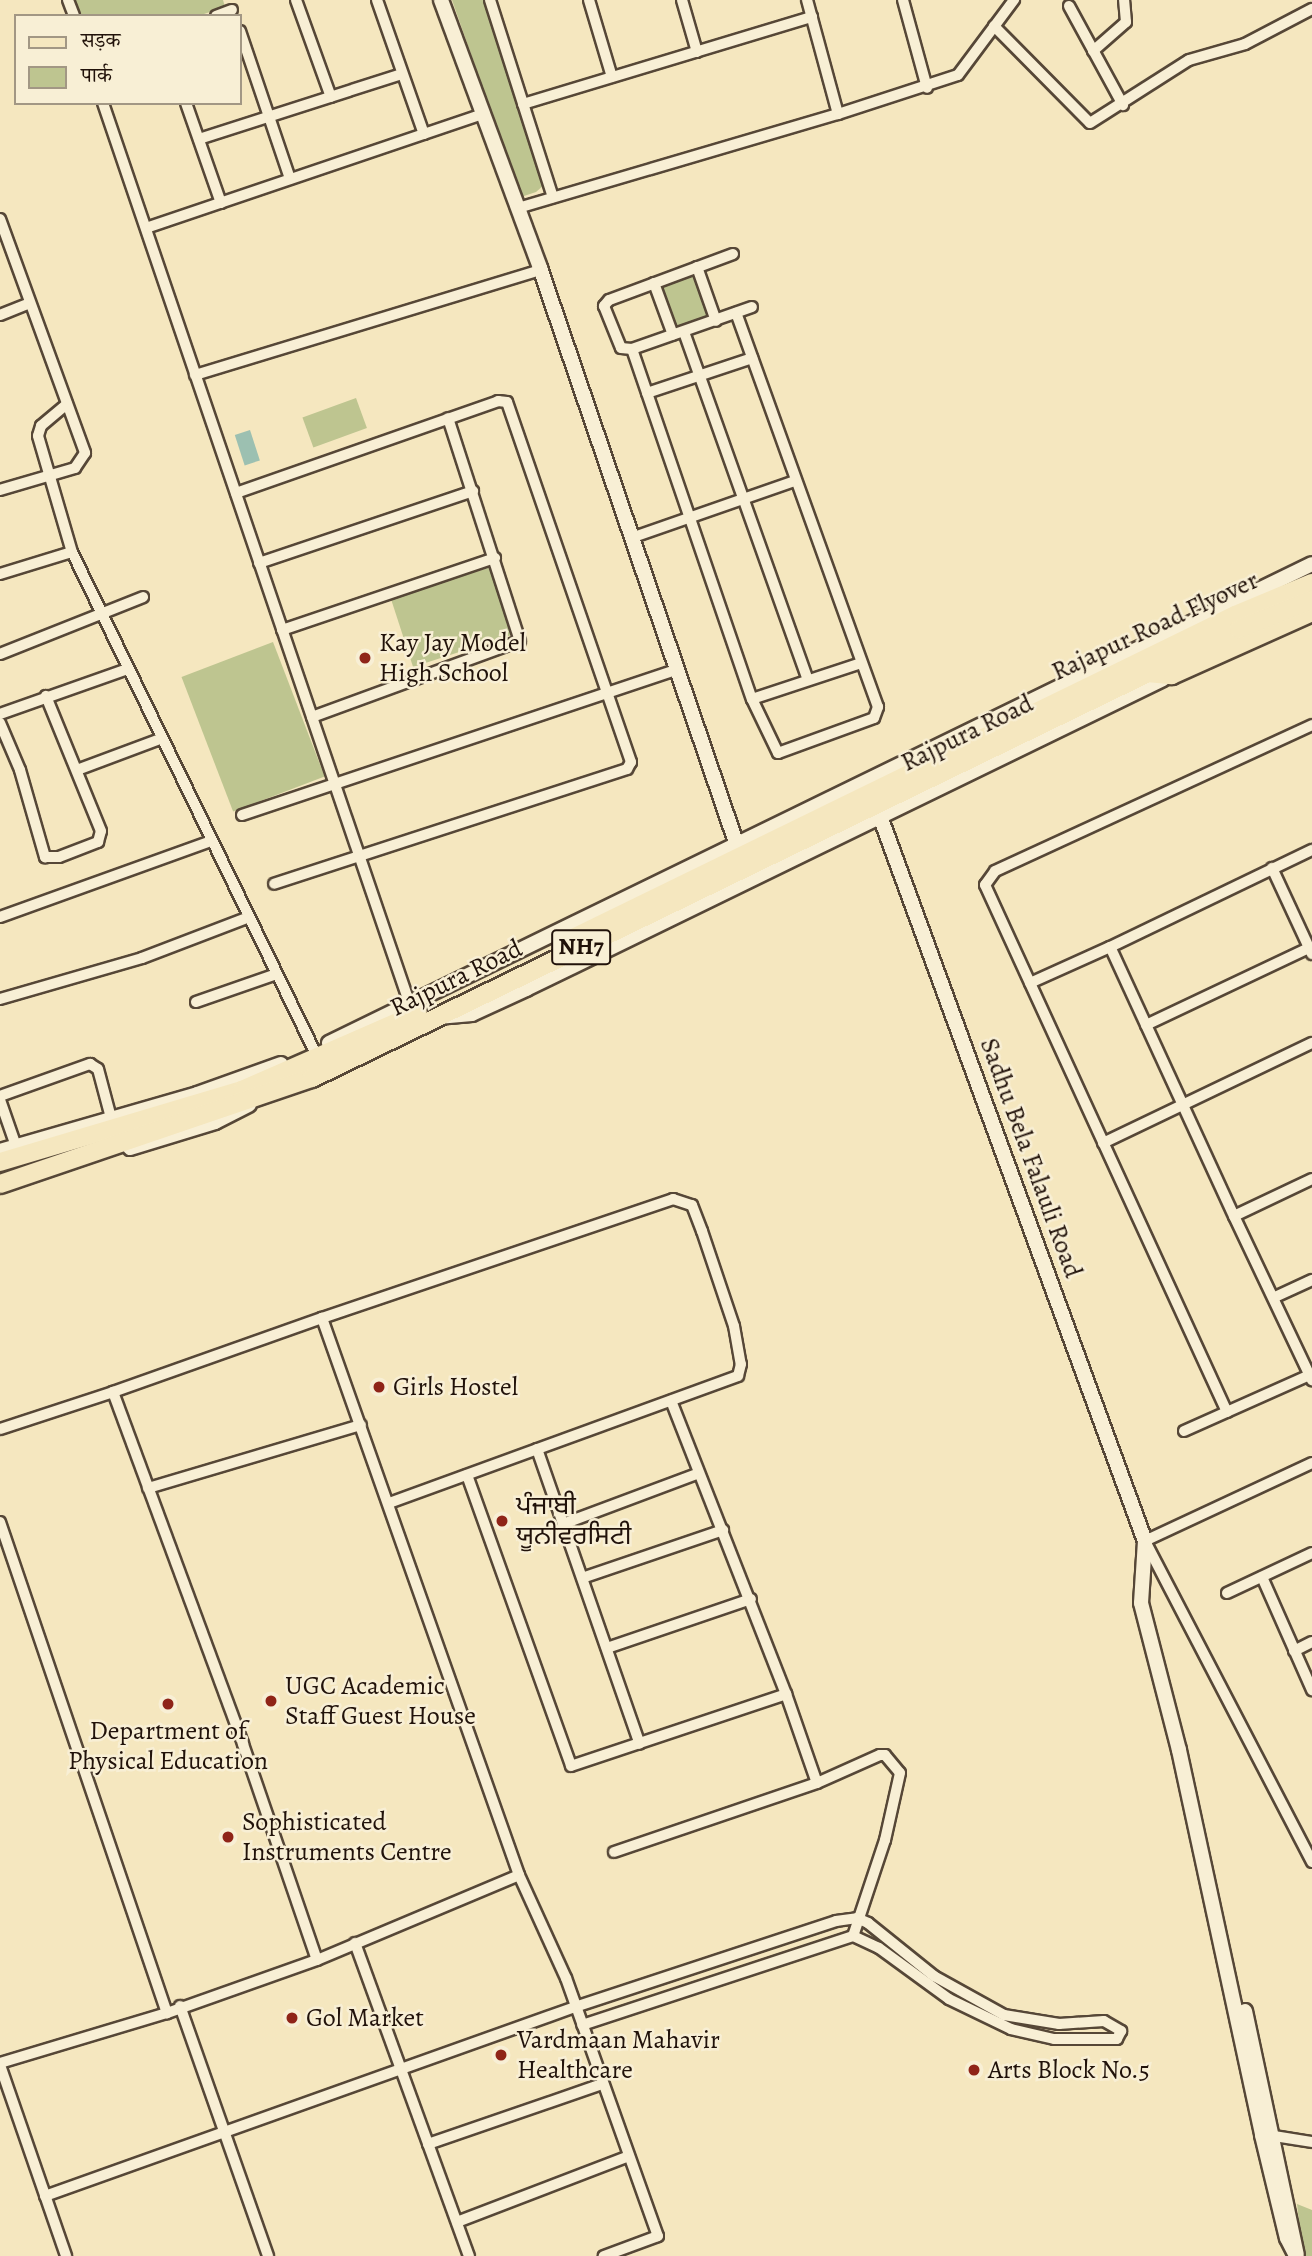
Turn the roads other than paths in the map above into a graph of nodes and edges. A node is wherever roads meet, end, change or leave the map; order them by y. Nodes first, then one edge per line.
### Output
1 (296, 0) edge
2 (377, 0) edge
3 (441, 0) edge
4 (490, 0) edge
5 (589, 0) edge
6 (682, 0) edge
7 (807, 0) edge
8 (902, 0) edge
9 (1014, 0) edge
10 (1124, 0) edge
11 (1069, 6) dead end
12 (1312, 9) edge
13 (812, 17) junction
14 (994, 26) junction
15 (242, 37) edge
16 (1093, 51) junction
17 (697, 52) junction
18 (402, 74) junction
19 (612, 77) junction
20 (927, 88) junction
21 (331, 97) junction
22 (523, 104) junction
23 (104, 105) edge
24 (187, 105) edge
25 (1123, 105) junction
26 (483, 114) junction
27 (838, 114) junction
28 (269, 116) junction
29 (424, 134) junction
30 (199, 139) junction
31 (290, 179) junction
32 (553, 197) junction
33 (221, 202) junction
34 (518, 208) junction
35 (1, 224) edge
36 (146, 228) junction
37 (733, 254) dead end
38 (697, 267) junction
39 (541, 270) junction
40 (654, 283) junction
41 (30, 303) junction
42 (752, 307) dead end
43 (736, 313) junction
44 (0, 316) edge
45 (716, 321) junction
46 (684, 332) junction
47 (673, 335) junction
48 (632, 349) junction
49 (752, 358) junction
50 (195, 375) junction
51 (699, 376) junction
52 (647, 393) junction
53 (67, 404) junction
54 (449, 418) junction
55 (49, 477) junction
56 (795, 481) junction
57 (1, 486) edge
58 (473, 491) junction
59 (236, 493) junction
60 (741, 500) junction
61 (691, 518) junction
62 (631, 538) junction
63 (72, 552) junction
64 (495, 558) junction
65 (259, 563) junction
66 (1312, 564) edge
67 (0, 574) edge
68 (1312, 583) edge
69 (143, 597) dead end
70 (1312, 600) edge
71 (1312, 613) edge
72 (100, 616) junction
73 (1237, 622) junction
74 (282, 630) junction
75 (0, 654) edge
76 (861, 663) junction
77 (128, 669) junction
78 (676, 670) junction
79 (1155, 677) junction
80 (808, 680) junction
81 (607, 692) junction
82 (46, 696) junction
83 (752, 699) junction
84 (0, 713) edge
85 (312, 717) junction
86 (0, 723) edge
87 (1312, 725) edge
88 (160, 739) junction
89 (77, 770) junction
90 (334, 783) junction
91 (876, 805) junction
92 (242, 815) dead end
93 (211, 841) junction
94 (1312, 850) edge
95 (358, 856) junction
96 (741, 857) junction
97 (1272, 868) junction
98 (274, 884) dead end
99 (0, 917) edge
100 (247, 918) junction
101 (1110, 947) junction
102 (1311, 951) edge
103 (274, 975) junction
104 (1030, 983) junction
105 (0, 999) edge
106 (196, 1002) dead end
107 (410, 1005) junction
108 (435, 1017) junction
109 (1146, 1025) junction
110 (1312, 1044) edge
111 (314, 1050) junction
112 (262, 1097) junction
113 (0, 1098) edge
114 (200, 1099) junction
115 (1183, 1105) junction
116 (111, 1118) junction
117 (1103, 1143) junction
118 (16, 1146) junction
119 (0, 1151) edge
120 (0, 1162) edge
121 (1312, 1179) edge
122 (0, 1184) edge
123 (0, 1189) edge
124 (1234, 1216) junction
125 (1312, 1280) edge
126 (1275, 1297) junction
127 (322, 1318) junction
128 (1311, 1376) edge
129 (113, 1392) junction
130 (671, 1401) junction
131 (1227, 1412) junction
132 (361, 1425) junction
133 (0, 1429) edge
134 (1184, 1431) dead end
135 (537, 1449) junction
136 (1312, 1463) edge
137 (467, 1475) junction
138 (697, 1475) junction
139 (149, 1488) junction
140 (389, 1503) junction
141 (0, 1522) edge
142 (564, 1524) junction
143 (723, 1530) junction
144 (1144, 1541) junction
145 (1312, 1553) edge
146 (585, 1577) junction
147 (1262, 1577) junction
148 (1227, 1593) dead end
149 (751, 1599) junction
150 (1312, 1642) edge
151 (607, 1648) junction
152 (1294, 1651) junction
153 (1312, 1690) edge
154 (786, 1694) junction
155 (640, 1744) junction
156 (817, 1783) junction
157 (614, 1852) dead end
158 (1311, 1858) edge
159 (519, 1875) junction
160 (857, 1918) junction
161 (853, 1936) junction
162 (355, 1943) junction
163 (317, 1960) junction
164 (180, 2007) junction
165 (575, 2007) junction
166 (167, 2013) junction
167 (582, 2025) junction
168 (0, 2064) edge
169 (402, 2069) junction
170 (602, 2084) junction
171 (224, 2131) junction
172 (1267, 2135) junction
173 (1312, 2142) edge
174 (428, 2144) junction
175 (629, 2156) junction
176 (46, 2196) junction
177 (457, 2222) junction
178 (66, 2256) edge
179 (268, 2256) edge
180 (469, 2256) edge
181 (604, 2256) edge
182 (1296, 2256) edge

1 - 21 street
2 - 18 street
3 - 26 street
4 - 22 street
5 - 19 street
6 - 17 street
7 - 13 street
8 - 20 street
9 - 14 street
10 - 16 street
11 - 16 street
12 - 25 street
13 - 17 street
13 - 27 street
14 - 20 street
14 - 25 street
15 - 28 street
16 - 25 street
17 - 19 street
18 - 21 street
18 - 29 street
19 - 22 street
20 - 27 street
21 - 28 street
22 - 32 street
23 - 36 street
24 - 30 street
26 - 29 street
26 - 34 street
27 - 32 street
28 - 30 street
28 - 31 street
29 - 31 street
30 - 33 street
31 - 33 street
32 - 34 street
33 - 36 street
34 - 39 street
35 - 41 street
36 - 50 street
37 - 38 street
38 - 40 street
38 - 45 street
39 - 50 street
39 - 62 street
40 - 47 street
40 - 48 street
41 - 44 street
41 - 53 street
42 - 43 street
43 - 45 street
43 - 49 street
45 - 46 street
46 - 47 street
46 - 51 street
47 - 48 street
48 - 52 street
49 - 51 street
49 - 56 street
50 - 59 street
51 - 52 street
51 - 60 street
52 - 61 street
53 - 55 street
53 - 55 street
54 - 58 street
54 - 59 street
54 - 81 street
55 - 57 street
55 - 63 street
56 - 60 street
56 - 76 street
58 - 64 street
58 - 65 street
59 - 65 street
60 - 61 street
60 - 80 street
61 - 62 street
61 - 83 street
62 - 78 street
63 - 67 street
63 - 72 street
64 - 74 street
64 - 85 street
65 - 74 street
66 - 96 street
68 - 73 highway, Rajapur Road Flyover / NH7
69 - 72 street
70 - 73 highway, Rajapur Road Flyover / NH7
71 - 79 main road
72 - 75 street
72 - 77 street
73 - 79 highway, Rajapur Road Flyover / NH7
73 - 91 highway, Rajapur Road Flyover / NH7
74 - 85 street
76 - 80 street
76 - 83 street
77 - 82 street
77 - 88 street
78 - 81 street
78 - 96 street
79 - 91 highway, Rajpura Road / NH7
80 - 83 street
81 - 90 street
81 - 95 street
82 - 84 street
82 - 89 street
85 - 90 street
86 - 89 street
87 - 104 street
88 - 89 street
88 - 93 street
90 - 92 street
90 - 95 street
91 - 96 highway, Rajpura Road / NH7
91 - 108 street
91 - 144 street, Sadhu Bela Falauli Road
93 - 99 street
93 - 100 street
94 - 97 street
95 - 98 street
95 - 107 street
96 - 107 street
96 - 108 highway, Rajpura Road / NH7
96 - 114 highway, Rajpura Road / NH7
97 - 101 street
97 - 102 street
100 - 103 street
100 - 105 street
101 - 104 street
101 - 109 street
102 - 109 street
103 - 106 street
103 - 111 street
104 - 117 street
107 - 111 street
108 - 112 highway, Rajpura Road / NH7
109 - 115 street
110 - 115 street
111 - 114 street
112 - 122 highway, Rajpura Road / NH7
112 - 123 street
113 - 116 street
113 - 118 street
114 - 116 street
114 - 120 highway, Rajpura Road / NH7
115 - 117 street
115 - 124 street
116 - 118 street
117 - 131 street
118 - 119 street
121 - 124 street
124 - 126 street
125 - 126 street
126 - 128 street
127 - 129 street
127 - 130 street
127 - 132 street
128 - 131 street
129 - 133 street
129 - 139 street
130 - 135 street
130 - 138 street
131 - 134 street
132 - 139 street
132 - 140 street
135 - 137 street
135 - 142 street
136 - 144 street
137 - 140 street
137 - 155 street
138 - 142 street
138 - 143 street
139 - 163 street
140 - 159 street
141 - 166 street
142 - 146 street
143 - 146 street
143 - 149 street
144 - 158 street
144 - 172 street
145 - 147 street
146 - 151 street
147 - 148 street
147 - 152 street
149 - 151 street
149 - 154 street
150 - 152 street
151 - 155 street
152 - 153 street
154 - 155 street
154 - 156 street
156 - 157 street
156 - 160 street
159 - 162 street
159 - 165 street
160 - 161 street
160 - 161 street
160 - 165 street
161 - 167 street
162 - 163 street
162 - 169 street
163 - 164 street
164 - 166 street
164 - 171 street
165 - 167 street
165 - 169 street
166 - 168 street
167 - 170 street
168 - 176 street
169 - 171 street
169 - 174 street
170 - 174 street
170 - 175 street
171 - 176 street
171 - 179 street
172 - 173 street
172 - 182 street
174 - 177 street
175 - 177 street
175 - 181 street
176 - 178 street
177 - 180 street

